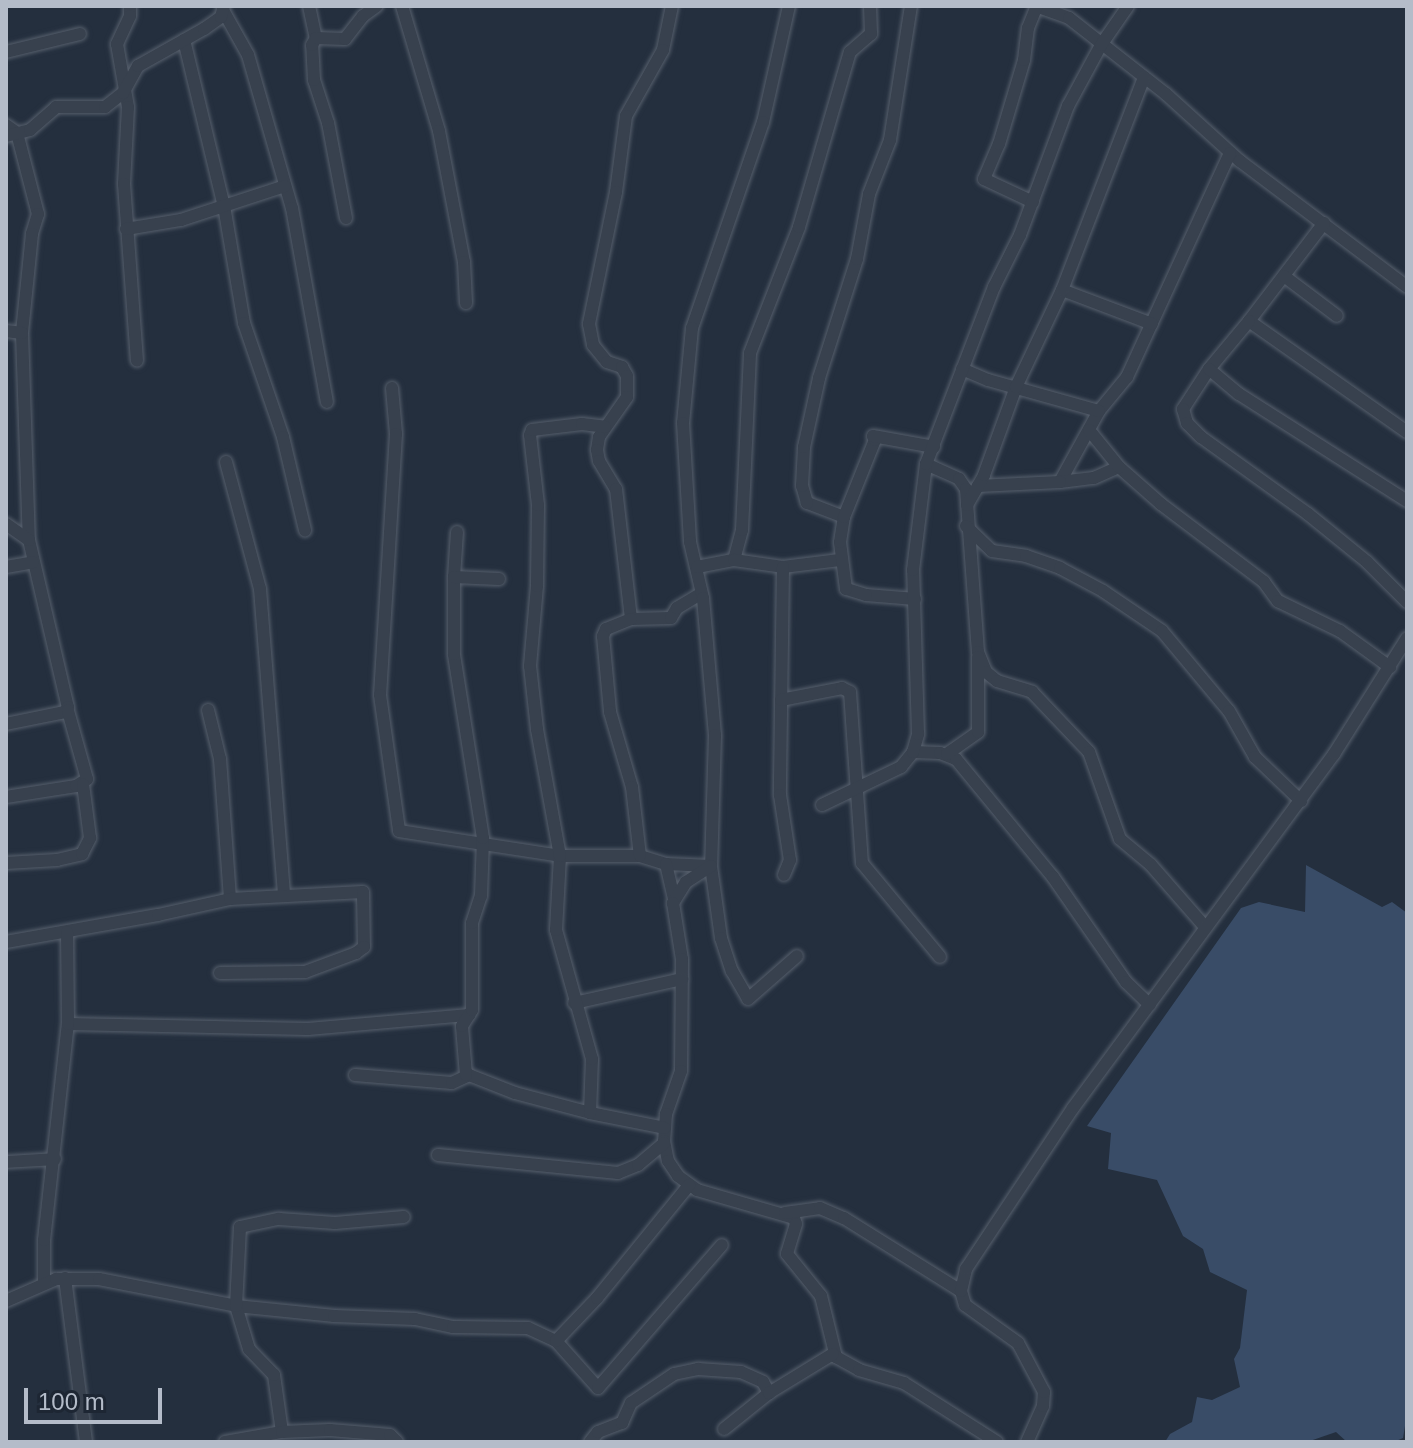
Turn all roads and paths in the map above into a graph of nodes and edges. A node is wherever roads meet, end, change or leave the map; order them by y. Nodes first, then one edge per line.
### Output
1 (130, 6) edge
2 (309, 6) edge
3 (377, 6) edge
4 (402, 6) edge
5 (672, 6) edge
6 (789, 6) edge
7 (870, 6) edge
8 (911, 6) edge
9 (1128, 6) edge
10 (1041, 7) edge
11 (224, 9) edge
12 (1065, 12) edge
13 (80, 34) dead end
14 (316, 38) junction
15 (184, 40) junction
16 (1101, 45) junction
17 (6, 52) edge
18 (1144, 77) junction
19 (126, 87) junction
20 (6, 125) edge
21 (12, 135) edge
22 (1230, 153) junction
23 (285, 186) junction
24 (1033, 202) junction
25 (224, 206) junction
26 (346, 218) dead end
27 (1324, 223) junction
28 (126, 229) junction
29 (1284, 276) junction
30 (1407, 287) edge
31 (1062, 290) junction
32 (466, 303) dead end
33 (1337, 316) dead end
34 (1249, 321) junction
35 (1152, 324) junction
36 (6, 331) edge
37 (22, 333) junction
38 (137, 361) dead end
39 (962, 369) junction
40 (1209, 369) junction
41 (1016, 387) junction
42 (392, 388) dead end
43 (327, 402) dead end
44 (1099, 411) junction
45 (605, 427) junction
46 (1089, 430) junction
47 (1407, 432) edge
48 (396, 434) junction
49 (410, 434) dead end
50 (934, 447) junction
51 (226, 462) dead end
52 (926, 464) junction
53 (1119, 467) junction
54 (1060, 482) junction
55 (978, 486) junction
56 (1407, 501) edge
57 (967, 505) junction
58 (844, 517) junction
59 (6, 524) edge
60 (966, 526) junction
61 (305, 530) dead end
62 (457, 532) dead end
63 (29, 540) junction
64 (734, 560) junction
65 (840, 560) junction
66 (33, 562) junction
67 (6, 567) edge
68 (697, 567) junction
69 (783, 567) junction
70 (454, 577) junction
71 (499, 579) dead end
72 (700, 594) junction
73 (915, 599) junction
74 (1407, 602) edge
75 (631, 619) junction
76 (1407, 638) edge
77 (978, 652) junction
78 (1390, 667) junction
79 (781, 700) junction
80 (208, 710) dead end
81 (68, 711) junction
82 (6, 724) edge
83 (913, 752) junction
84 (947, 754) junction
85 (83, 784) junction
86 (856, 788) junction
87 (6, 797) edge
88 (1301, 801) junction
89 (822, 805) dead end
90 (483, 845) junction
91 (560, 856) junction
92 (640, 856) junction
93 (6, 863) edge
94 (666, 864) junction
95 (711, 866) junction
96 (784, 875) dead end
97 (284, 893) junction
98 (674, 898) junction
99 (230, 899) junction
100 (1205, 927) junction
101 (67, 932) junction
102 (6, 942) edge
103 (797, 956) dead end
104 (940, 957) dead end
105 (220, 973) dead end
106 (682, 979) junction
107 (574, 1003) junction
108 (1150, 1005) junction
109 (469, 1015) junction
110 (68, 1024) junction
111 (355, 1075) dead end
112 (466, 1075) junction
113 (590, 1113) junction
114 (665, 1128) junction
115 (664, 1143) junction
116 (438, 1155) dead end
117 (55, 1159) junction
118 (6, 1162) edge
119 (689, 1185) junction
120 (785, 1213) junction
121 (404, 1217) dead end
122 (722, 1245) dead end
123 (65, 1278) junction
124 (44, 1283) junction
125 (961, 1291) junction
126 (6, 1301) edge
127 (236, 1306) junction
128 (556, 1341) junction
129 (833, 1354) junction
130 (769, 1393) junction
131 (724, 1429) dead end
132 (282, 1432) junction
133 (86, 1442) edge
134 (225, 1442) edge
135 (397, 1442) edge
136 (590, 1442) edge
137 (997, 1442) edge
138 (1027, 1442) edge

1 - 19 street
2 - 14 street
3 - 14 street
4 - 32 street
5 - 45 street
6 - 68 street
7 - 64 street
8 - 58 street
9 - 16 street
10 - 12 street
10 - 24 street
11 - 15 street
11 - 23 street
12 - 16 street
13 - 17 street
14 - 26 street
15 - 19 street
15 - 25 street
16 - 18 street
16 - 24 street
18 - 22 street
18 - 31 street
19 - 21 street
19 - 28 street
20 - 21 street
21 - 37 street
22 - 27 street
22 - 35 street
23 - 25 street
23 - 43 street
24 - 39 street
25 - 28 street
25 - 61 street
27 - 29 street
27 - 30 street
28 - 38 street
29 - 33 street
29 - 34 street
31 - 35 street
31 - 41 street
34 - 40 street
34 - 47 street
35 - 44 street
36 - 37 street
37 - 63 street
39 - 41 street
39 - 50 street
40 - 56 street
40 - 74 street
41 - 44 street
41 - 55 street
42 - 48 street
44 - 46 street
45 - 75 street
45 - 91 street
46 - 53 street
46 - 54 street
48 - 49 street
48 - 90 street
50 - 52 street
50 - 58 street
51 - 97 street
52 - 57 street
52 - 73 street
53 - 54 street
53 - 78 street
54 - 55 street
55 - 57 street
57 - 60 street
58 - 65 street
59 - 63 street
60 - 77 street
60 - 88 street
62 - 70 street
63 - 66 street
64 - 68 street
64 - 69 street
65 - 69 street
65 - 73 street
66 - 67 street
66 - 81 street
68 - 72 street
69 - 79 street
70 - 71 street
70 - 90 street
72 - 75 street
72 - 95 street
73 - 83 street
75 - 92 street
76 - 78 street
77 - 84 street
77 - 100 street
78 - 88 street
79 - 86 street
79 - 96 street
80 - 99 street
81 - 82 street
81 - 85 street
83 - 84 street
83 - 86 street
84 - 108 street
85 - 87 street
85 - 93 street
86 - 89 street
86 - 104 street
88 - 100 street
90 - 91 street
90 - 109 street
91 - 92 street
91 - 107 street
92 - 94 street
94 - 95 street
94 - 98 street
95 - 98 street
95 - 103 street
97 - 99 street
97 - 105 street
98 - 106 street
99 - 101 street
100 - 108 street
101 - 102 street
101 - 110 street
106 - 107 street
106 - 114 street
107 - 113 street
108 - 125 street
109 - 110 street
109 - 112 street
110 - 117 street
111 - 112 street
112 - 113 street
113 - 114 street
114 - 115 street
115 - 116 street
115 - 119 street
117 - 118 street
117 - 124 street
119 - 120 street
119 - 128 street
120 - 125 street
120 - 129 street
121 - 127 street
122 - 128 street
123 - 124 street
123 - 127 street
123 - 133 street
124 - 126 street
125 - 138 street
127 - 128 street
127 - 132 street
129 - 130 street
129 - 137 street
130 - 131 street
130 - 136 street
132 - 134 street
132 - 135 street

